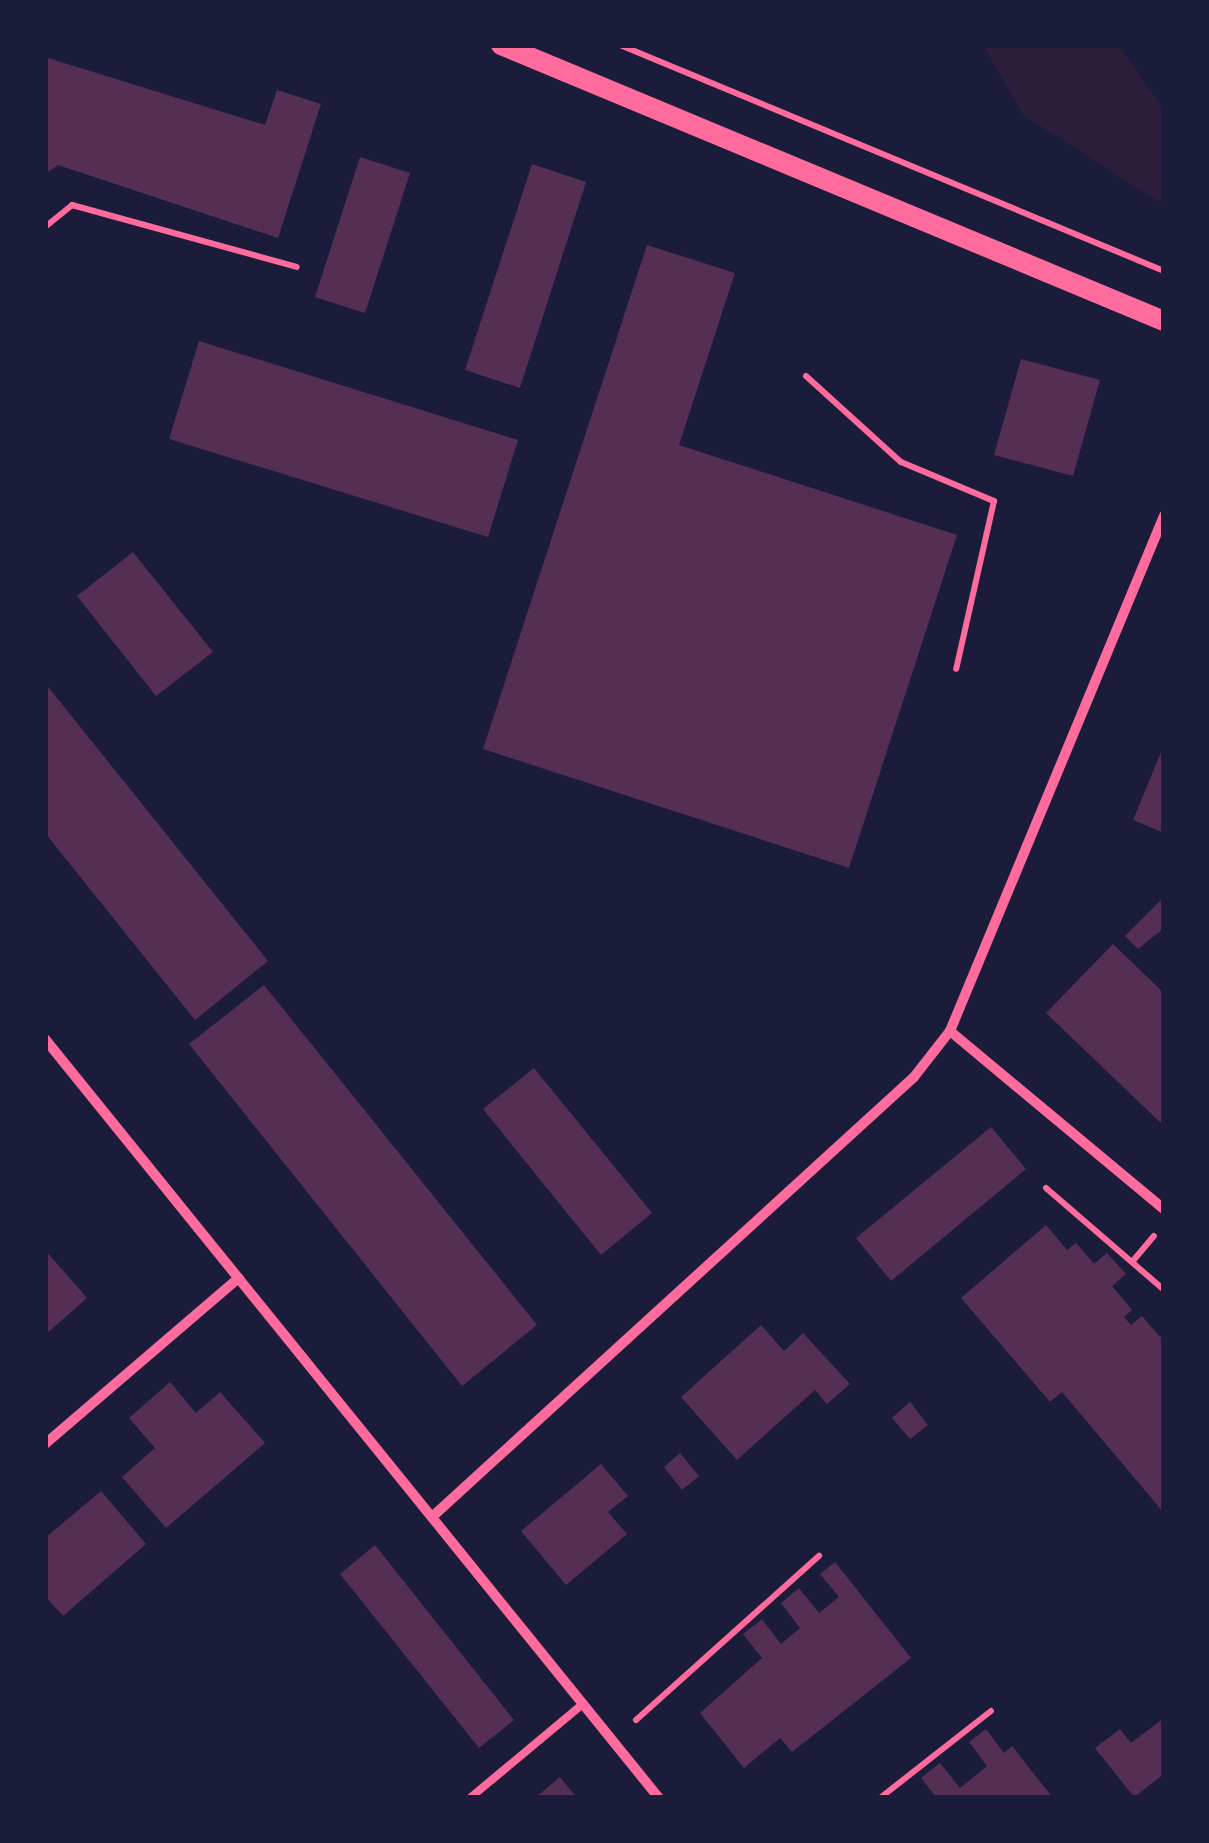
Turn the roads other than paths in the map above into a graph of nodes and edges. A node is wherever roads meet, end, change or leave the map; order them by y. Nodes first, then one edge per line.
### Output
1 (500, 45) edge
2 (1164, 322) edge
3 (1164, 516) edge
4 (950, 1031) junction
5 (45, 1039) edge
6 (1164, 1209) edge
7 (239, 1278) junction
8 (45, 1444) edge
9 (432, 1517) junction
10 (583, 1704) junction
11 (470, 1798) edge
12 (659, 1798) edge

1 - 2 main road
3 - 4 street
4 - 6 street
4 - 9 street
5 - 7 street
7 - 8 street
7 - 9 street
9 - 10 street
10 - 11 lane
10 - 12 street

